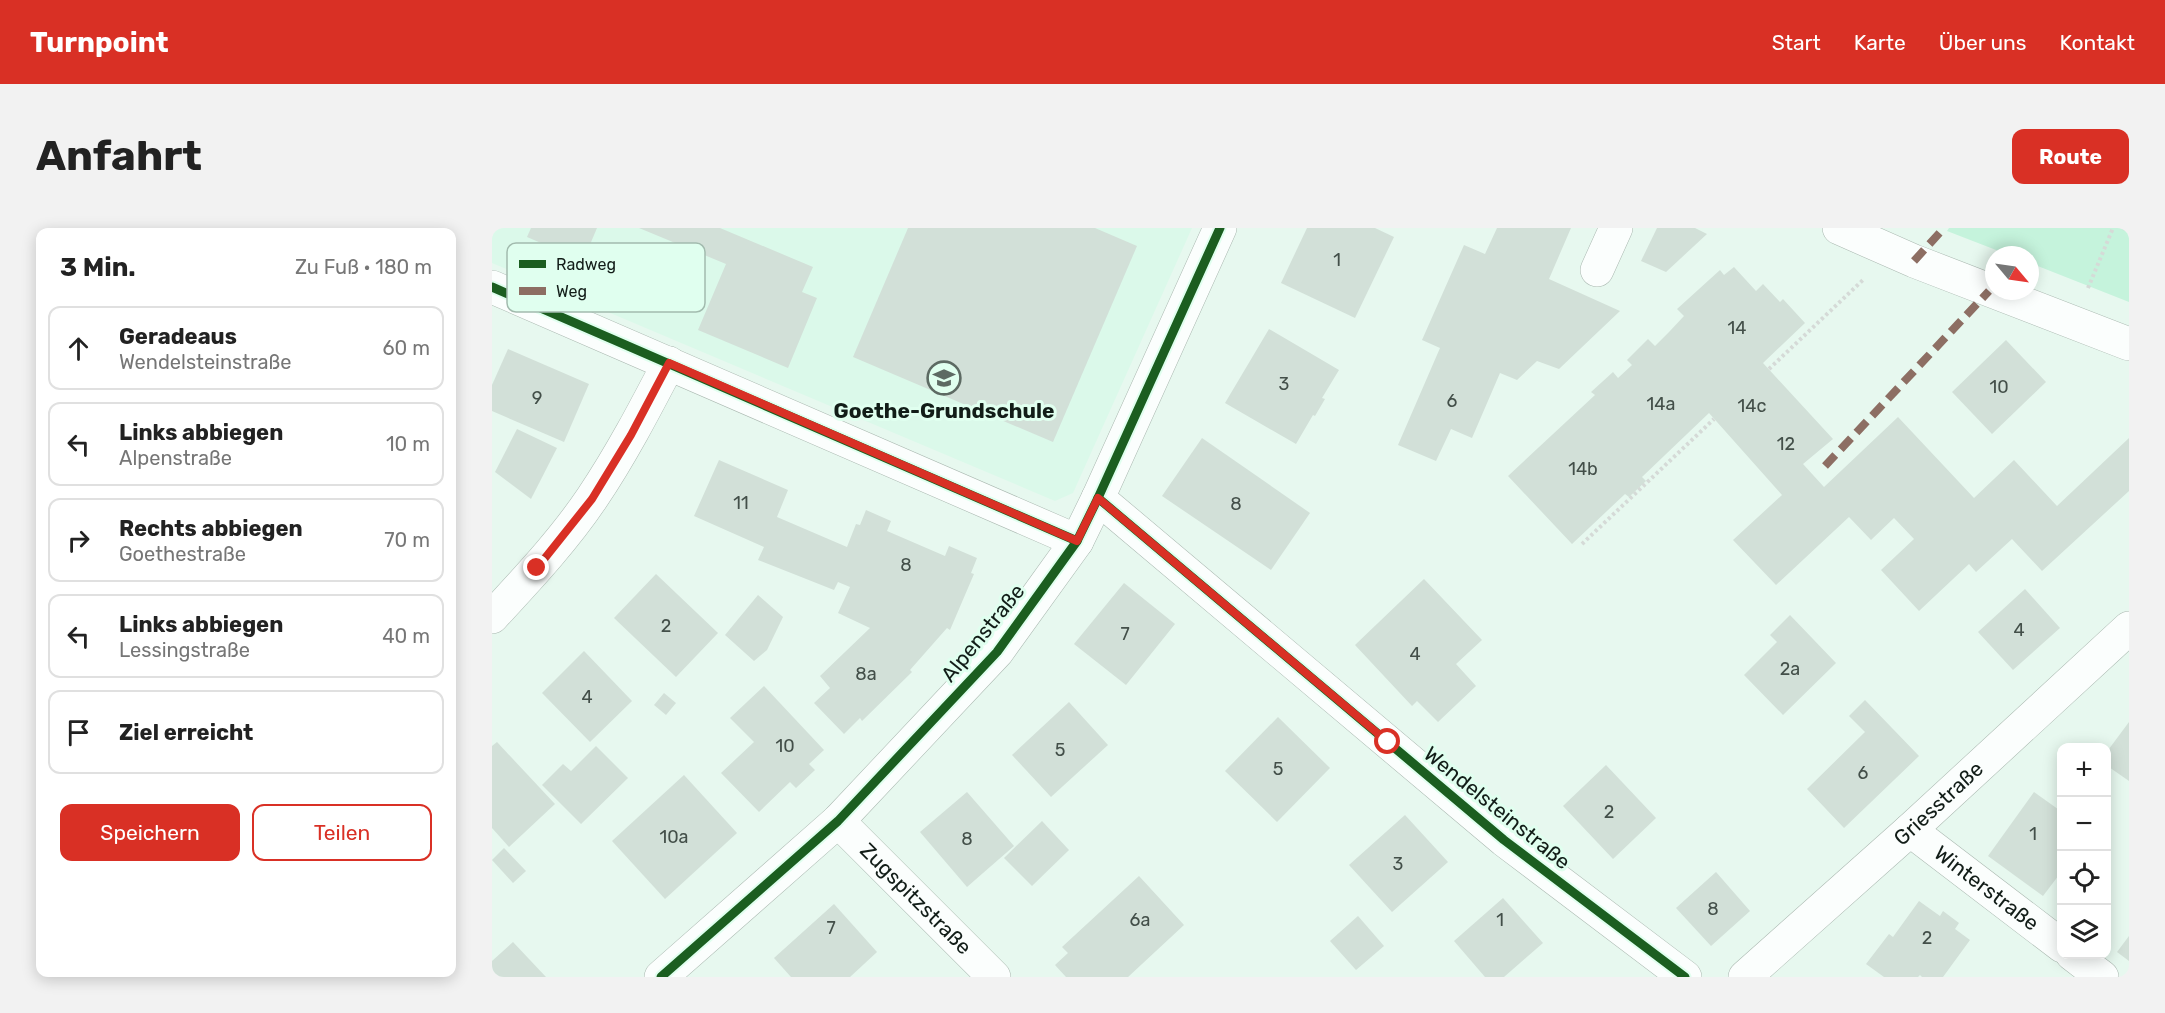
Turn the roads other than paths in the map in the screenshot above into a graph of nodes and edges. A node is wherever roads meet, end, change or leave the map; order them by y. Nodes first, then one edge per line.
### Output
1 (1220, 228) edge
2 (1616, 228) edge
3 (1839, 228) edge
4 (1597, 270) dead end
5 (533, 312) edge
6 (2129, 344) edge
7 (669, 363) junction
8 (1098, 498) junction
9 (1077, 541) junction
10 (492, 617) edge
11 (2129, 628) edge
12 (838, 821) junction
13 (1910, 830) junction
14 (2057, 943) edge
15 (2079, 959) edge
16 (661, 977) edge
17 (994, 977) edge
18 (1685, 977) edge
19 (1745, 977) edge
20 (2102, 977) edge

1 - 8 street, Alpenstraße
2 - 4 street
3 - 6 street
5 - 7 street
7 - 9 street
7 - 10 street
8 - 9 street, Alpenstraße
8 - 18 street, Wendelsteinstraße
9 - 12 street, Alpenstraße
11 - 13 street, Griesstraße
12 - 16 street, Alpenstraße
12 - 17 street, Zugspitzstraße
13 - 14 street, Winterstraße
13 - 19 street, Griesstraße
15 - 20 street

